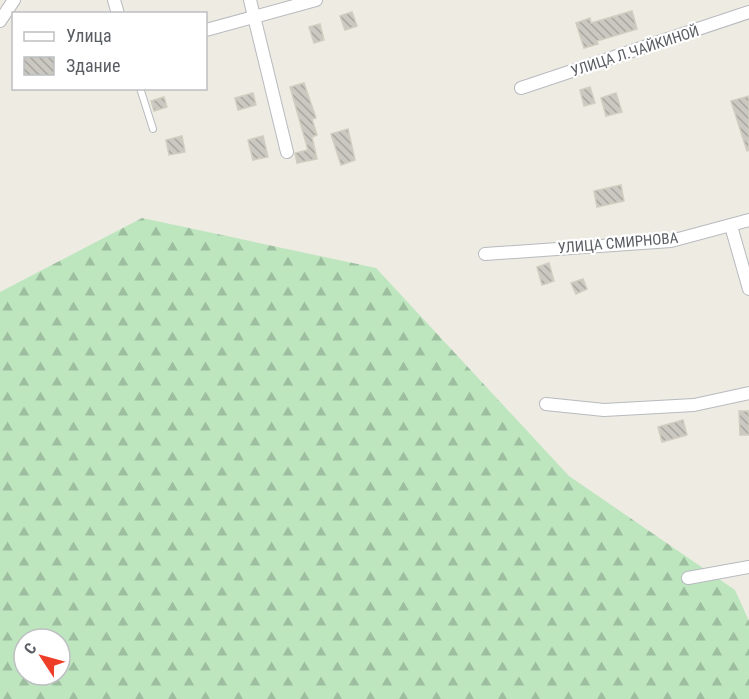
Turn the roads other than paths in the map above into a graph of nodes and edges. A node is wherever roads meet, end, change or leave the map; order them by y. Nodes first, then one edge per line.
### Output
1 (14, 0) edge
2 (250, 0) edge
3 (316, 0) edge
4 (749, 12) edge
5 (254, 16) junction
6 (0, 21) edge
7 (207, 30) edge
8 (521, 88) dead end
9 (141, 90) edge
10 (153, 129) dead end
11 (287, 152) dead end
12 (749, 220) edge
13 (731, 226) junction
14 (485, 254) dead end
15 (749, 289) edge
16 (749, 393) edge
17 (546, 404) dead end
18 (749, 567) edge
19 (688, 578) dead end

1 - 6 street
2 - 5 street
3 - 5 street
4 - 8 street, УЛИЦА Л.ЧАЙКИНОЙ
5 - 7 street
5 - 11 street
9 - 10 lane
12 - 13 street, УЛИЦА СМИРНОВА
13 - 14 street, УЛИЦА СМИРНОВА
13 - 15 street
16 - 17 street
18 - 19 street

